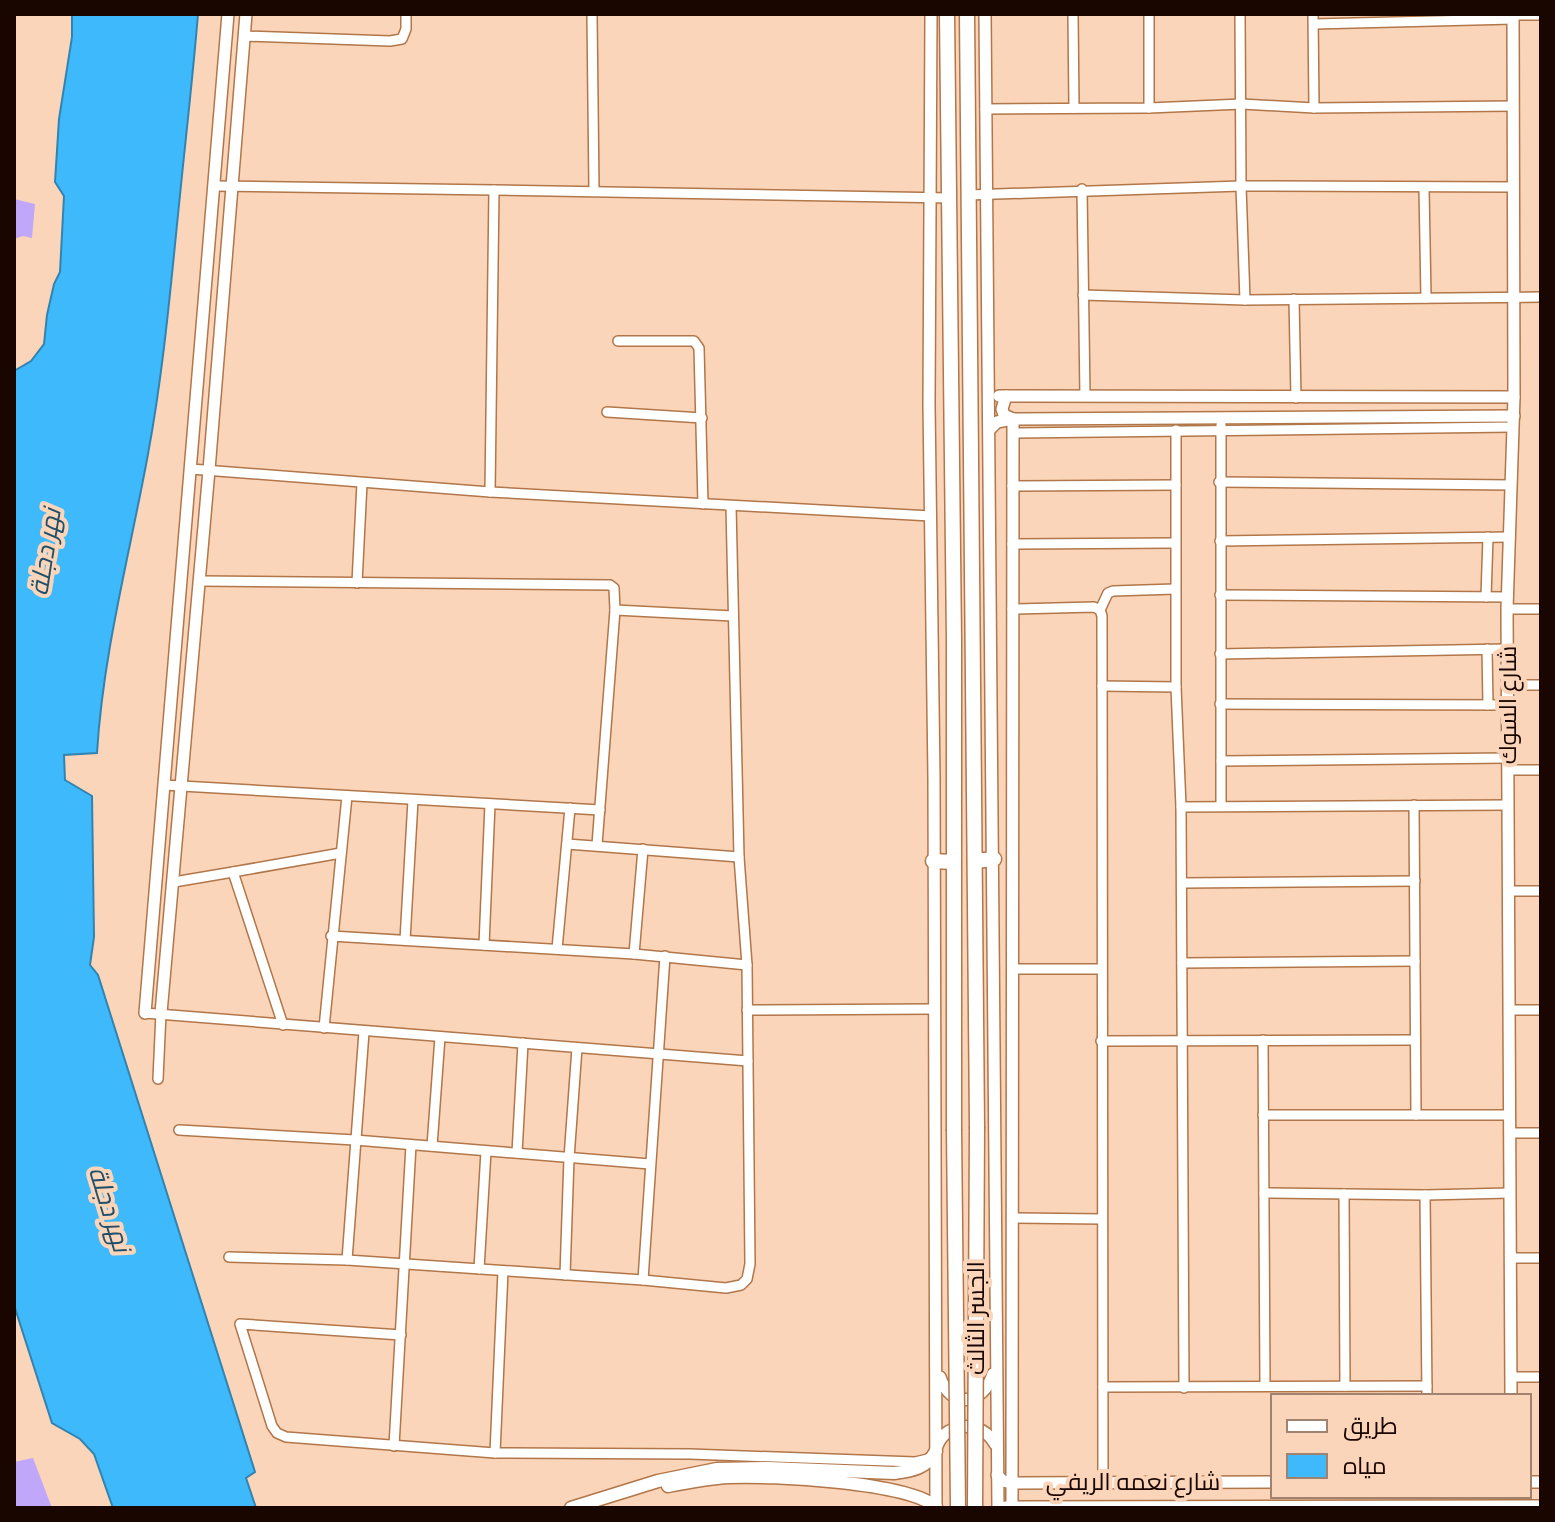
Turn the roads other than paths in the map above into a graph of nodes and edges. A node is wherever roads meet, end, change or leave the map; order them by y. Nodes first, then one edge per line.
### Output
1 (228, 14) edge
2 (246, 14) edge
3 (406, 14) edge
4 (592, 14) edge
5 (931, 14) edge
6 (947, 14) edge
7 (967, 14) edge
8 (985, 14) edge
9 (1073, 14) edge
10 (1149, 14) edge
11 (1240, 14) edge
12 (1541, 15) edge
13 (1513, 16) edge
14 (1417, 18) edge
15 (1314, 19) edge
16 (244, 36) junction
17 (1242, 104) junction
18 (1513, 106) junction
19 (1074, 108) junction
20 (1149, 108) junction
21 (1314, 108) junction
22 (985, 109) junction
23 (214, 186) junction
24 (231, 186) junction
25 (1241, 186) junction
26 (1514, 187) junction
27 (1424, 188) junction
28 (1082, 189) junction
29 (494, 190) junction
30 (594, 191) junction
31 (987, 194) junction
32 (968, 195) junction
33 (932, 197) junction
34 (951, 198) junction
35 (205, 284) junction
36 (224, 286) junction
37 (1083, 295) junction
38 (1541, 297) edge
39 (1426, 298) junction
40 (1515, 298) junction
41 (1294, 299) junction
42 (1245, 300) junction
43 (618, 341) dead end
44 (988, 395) junction
45 (1006, 396) junction
46 (1085, 396) junction
47 (1514, 397) junction
48 (1296, 398) junction
49 (607, 412) dead end
50 (702, 418) junction
51 (1013, 419) junction
52 (1513, 421) junction
53 (1221, 423) junction
54 (989, 430) junction
55 (1176, 430) junction
56 (1013, 433) junction
57 (191, 469) junction
58 (209, 470) junction
59 (1219, 482) junction
60 (362, 483) junction
61 (1176, 485) junction
62 (1511, 485) junction
63 (1012, 486) junction
64 (490, 492) junction
65 (703, 504) junction
66 (731, 506) junction
67 (931, 516) junction
68 (1488, 537) junction
69 (1510, 537) junction
70 (1220, 541) junction
71 (1175, 543) junction
72 (1012, 544) junction
73 (199, 581) junction
74 (357, 583) junction
75 (1175, 589) junction
76 (1220, 595) junction
77 (1486, 597) junction
78 (1507, 603) junction
79 (1012, 609) junction
80 (1541, 609) edge
81 (615, 610) junction
82 (1100, 610) junction
83 (733, 616) junction
84 (1487, 649) junction
85 (1507, 649) junction
86 (1220, 654) junction
87 (1508, 685) junction
88 (1541, 685) edge
89 (1102, 686) junction
90 (1176, 687) junction
91 (1220, 704) junction
92 (1488, 705) junction
93 (1508, 705) junction
94 (1221, 761) junction
95 (1508, 764) junction
96 (1541, 770) edge
97 (164, 785) junction
98 (182, 786) junction
99 (347, 796) junction
100 (413, 800) junction
101 (490, 804) junction
102 (1414, 805) junction
103 (1508, 805) junction
104 (1221, 806) junction
105 (1181, 807) junction
106 (570, 808) junction
107 (600, 810) junction
108 (567, 844) junction
109 (597, 845) junction
110 (643, 849) junction
111 (341, 853) junction
112 (739, 857) junction
113 (994, 859) junction
114 (933, 861) junction
115 (975, 861) junction
116 (953, 862) junction
117 (233, 872) junction
118 (1415, 881) junction
119 (174, 882) junction
120 (1182, 883) junction
121 (1509, 891) junction
122 (1541, 891) edge
123 (331, 936) junction
124 (405, 940) junction
125 (484, 945) junction
126 (557, 949) junction
127 (634, 954) junction
128 (665, 956) junction
129 (1415, 961) junction
130 (1182, 963) junction
131 (747, 965) junction
132 (1013, 969) junction
133 (1101, 969) junction
134 (934, 1009) junction
135 (747, 1010) junction
136 (1509, 1010) junction
137 (1541, 1010) edge
138 (145, 1013) joint
139 (161, 1013) junction
140 (995, 1018) junction
141 (1013, 1018) junction
142 (283, 1025) junction
143 (324, 1028) junction
144 (364, 1032) junction
145 (440, 1037) junction
146 (1263, 1040) junction
147 (1415, 1040) junction
148 (1101, 1041) junction
149 (1182, 1042) junction
150 (523, 1043) junction
151 (577, 1048) junction
152 (658, 1054) junction
153 (748, 1061) junction
154 (158, 1079) dead end
155 (1263, 1115) junction
156 (1416, 1115) junction
157 (1510, 1115) junction
158 (179, 1130) dead end
159 (1510, 1133) junction
160 (1541, 1133) edge
161 (355, 1140) junction
162 (411, 1145) junction
163 (432, 1146) junction
164 (486, 1151) junction
165 (517, 1153) junction
166 (569, 1158) junction
167 (650, 1164) junction
168 (1264, 1193) junction
169 (1510, 1193) junction
170 (1344, 1194) junction
171 (1425, 1195) junction
172 (1013, 1218) junction
173 (1102, 1219) junction
174 (229, 1257) dead end
175 (1511, 1258) junction
176 (1541, 1258) edge
177 (347, 1260) junction
178 (405, 1264) junction
179 (479, 1269) junction
180 (503, 1271) junction
181 (565, 1275) junction
182 (643, 1280) junction
183 (401, 1335) junction
184 (996, 1355) junction
185 (937, 1357) junction
186 (1511, 1377) junction
187 (1541, 1377) edge
188 (1265, 1386) junction
189 (1345, 1386) junction
190 (1103, 1387) junction
191 (1184, 1388) junction
192 (1427, 1391) edge
193 (1511, 1394) edge
194 (394, 1446) junction
195 (996, 1449) junction
196 (936, 1451) junction
197 (495, 1453) junction
198 (997, 1475) junction
199 (1271, 1482) edge
200 (1013, 1483) junction
201 (1103, 1483) junction
202 (657, 1484) junction
203 (1511, 1503) edge
204 (1541, 1506) edge
205 (1006, 1507) edge
206 (1110, 1507) edge
207 (1189, 1507) edge
208 (1426, 1507) edge
209 (571, 1508) edge
210 (592, 1508) edge
211 (936, 1508) edge
212 (958, 1508) edge
213 (975, 1508) edge

1 - 23 street
2 - 16 street
3 - 16 street
4 - 30 street
5 - 33 street
6 - 34 main road, الجسر الثالث
7 - 32 main road, الجسر الثالث
8 - 22 street
9 - 19 street
10 - 20 street
11 - 17 street
12 - 13 street
13 - 14 street
13 - 18 street, شارع السوك
14 - 15 street
15 - 21 street
16 - 24 street
17 - 20 street
17 - 21 street
17 - 25 street
18 - 21 street
18 - 26 street, شارع السوك
19 - 20 street
19 - 22 street
22 - 31 street
23 - 24 street
23 - 35 street
24 - 29 street
24 - 36 street
25 - 27 street
25 - 28 street
25 - 42 street
26 - 27 street
26 - 40 street, شارع السوك
27 - 39 street
28 - 31 street
28 - 37 street
29 - 30 street
29 - 64 street
30 - 33 street
31 - 32 street
31 - 44 street
32 - 115 main road, الجسر الثالث
33 - 34 street
33 - 67 street
34 - 116 main road, الجسر الثالث
35 - 36 street
35 - 57 street
36 - 58 street
37 - 42 street
37 - 46 street
38 - 40 street
39 - 40 street
39 - 41 street
40 - 47 street, شارع السوك
41 - 42 street
41 - 48 street
43 - 50 street
44 - 45 street
44 - 54 street
45 - 46 street
45 - 51 street
46 - 48 street
47 - 48 street
47 - 52 street, شارع السوك
49 - 50 street
50 - 65 street
51 - 53 street
51 - 54 street
51 - 56 street
52 - 53 street
52 - 62 street, شارع السوك
53 - 55 street
53 - 59 street
54 - 113 street
55 - 56 street
55 - 61 street
56 - 63 street
57 - 58 street
57 - 97 street
58 - 60 street
58 - 73 street
59 - 62 street
59 - 70 street
60 - 64 street
60 - 74 street
61 - 63 street
61 - 71 street
62 - 69 street, شارع السوك
63 - 72 street
64 - 65 street
65 - 66 street
66 - 67 street
66 - 83 street
67 - 114 street
68 - 69 street
68 - 70 street
68 - 77 street
69 - 78 street, شارع السوك
70 - 76 street
71 - 72 street
71 - 75 street
72 - 79 street
73 - 74 street
73 - 98 street
74 - 81 street
75 - 82 street
75 - 90 street
76 - 77 street
76 - 86 street
77 - 78 street
78 - 80 street
78 - 85 street, شارع السوك
79 - 82 street
79 - 132 street
81 - 83 street
81 - 107 street
82 - 89 street
83 - 112 street
84 - 85 street
84 - 86 street
84 - 92 street
85 - 87 street, شارع السوك
86 - 91 street
87 - 88 street
87 - 93 street, شارع السوك
89 - 90 street
89 - 133 street
90 - 105 street
91 - 92 street
91 - 94 street
92 - 93 street
93 - 95 street, شارع السوك
94 - 95 street
94 - 104 street
95 - 96 street
95 - 103 street, شارع السوك
97 - 98 street
97 - 138 street
98 - 99 street
98 - 119 street
99 - 100 street
99 - 111 street
100 - 101 street
100 - 124 street
101 - 106 street
101 - 125 street
102 - 103 street
102 - 104 street
102 - 118 street
103 - 121 street, شارع السوك
104 - 105 street
105 - 120 street
106 - 107 street
106 - 108 street
107 - 109 street
108 - 109 street
108 - 126 street
109 - 110 street
110 - 112 street
110 - 127 street
111 - 117 street
111 - 123 street
112 - 131 street
113 - 115 main road
113 - 140 street
114 - 116 main road
114 - 134 street
115 - 213 main road, الجسر الثالث, bridge
116 - 212 main road, الجسر الثالث, bridge
117 - 119 street
117 - 142 street
118 - 120 street
118 - 129 street
119 - 139 street
120 - 130 street
121 - 122 street
121 - 136 street, شارع السوك
123 - 124 street
123 - 143 street
124 - 125 street
125 - 126 street
126 - 127 street
127 - 128 street
128 - 131 street
128 - 152 street
129 - 130 street
129 - 147 street
130 - 149 street
131 - 135 street
132 - 133 street
132 - 141 street
133 - 148 street
134 - 135 street
134 - 185 street
135 - 153 street
136 - 137 street
136 - 157 street, شارع السوك
138 - 139 street
139 - 142 street
139 - 154 street
140 - 141 street
140 - 184 street
141 - 172 street
142 - 143 street
143 - 144 street
144 - 145 street
144 - 161 street
145 - 150 street
145 - 163 street
146 - 147 street
146 - 149 street
146 - 155 street
147 - 156 street
148 - 149 street
148 - 173 street
149 - 191 street
150 - 151 street
150 - 165 street
151 - 152 street
151 - 166 street
152 - 153 street
152 - 167 street
153 - 182 street
155 - 156 street
155 - 168 street
156 - 157 street
157 - 159 street, شارع السوك
158 - 161 street
159 - 160 street
159 - 169 street, شارع السوك
161 - 162 street
161 - 177 street
162 - 163 street
162 - 178 street
163 - 164 street
164 - 165 street
164 - 179 street
165 - 166 street
166 - 167 street
166 - 181 street
167 - 182 street
168 - 170 street
168 - 188 street
169 - 171 street
169 - 175 street, شارع السوك
170 - 171 street
170 - 189 street
171 - 192 street
172 - 173 street
172 - 200 street
173 - 190 street
174 - 177 street
175 - 176 street
175 - 186 street, شارع السوك
177 - 178 street
178 - 179 street
178 - 183 street
179 - 180 street
180 - 181 street
180 - 197 street
181 - 182 street
183 - 194 street
183 - 194 street
184 - 185 street
184 - 195 street
185 - 196 street
186 - 187 street
186 - 193 street, شارع السوك
188 - 189 street
188 - 191 street
189 - 192 street
190 - 191 street
190 - 201 street
194 - 197 street
195 - 196 street
195 - 198 street
196 - 197 street
196 - 202 main road
196 - 211 street
198 - 200 street, شارع نعمه الريفي
198 - 205 street
199 - 201 street, شارع نعمه الريفي
200 - 201 street, شارع نعمه الريفي
200 - 205 street
202 - 209 main road
202 - 210 main road
202 - 211 main road
203 - 204 street, شارع نعمه الريفي
203 - 208 street, شارع نعمه الريفي
205 - 206 street, شارع نعمه الريفي
206 - 207 street, شارع نعمه الريفي
207 - 208 street, شارع نعمه الريفي

